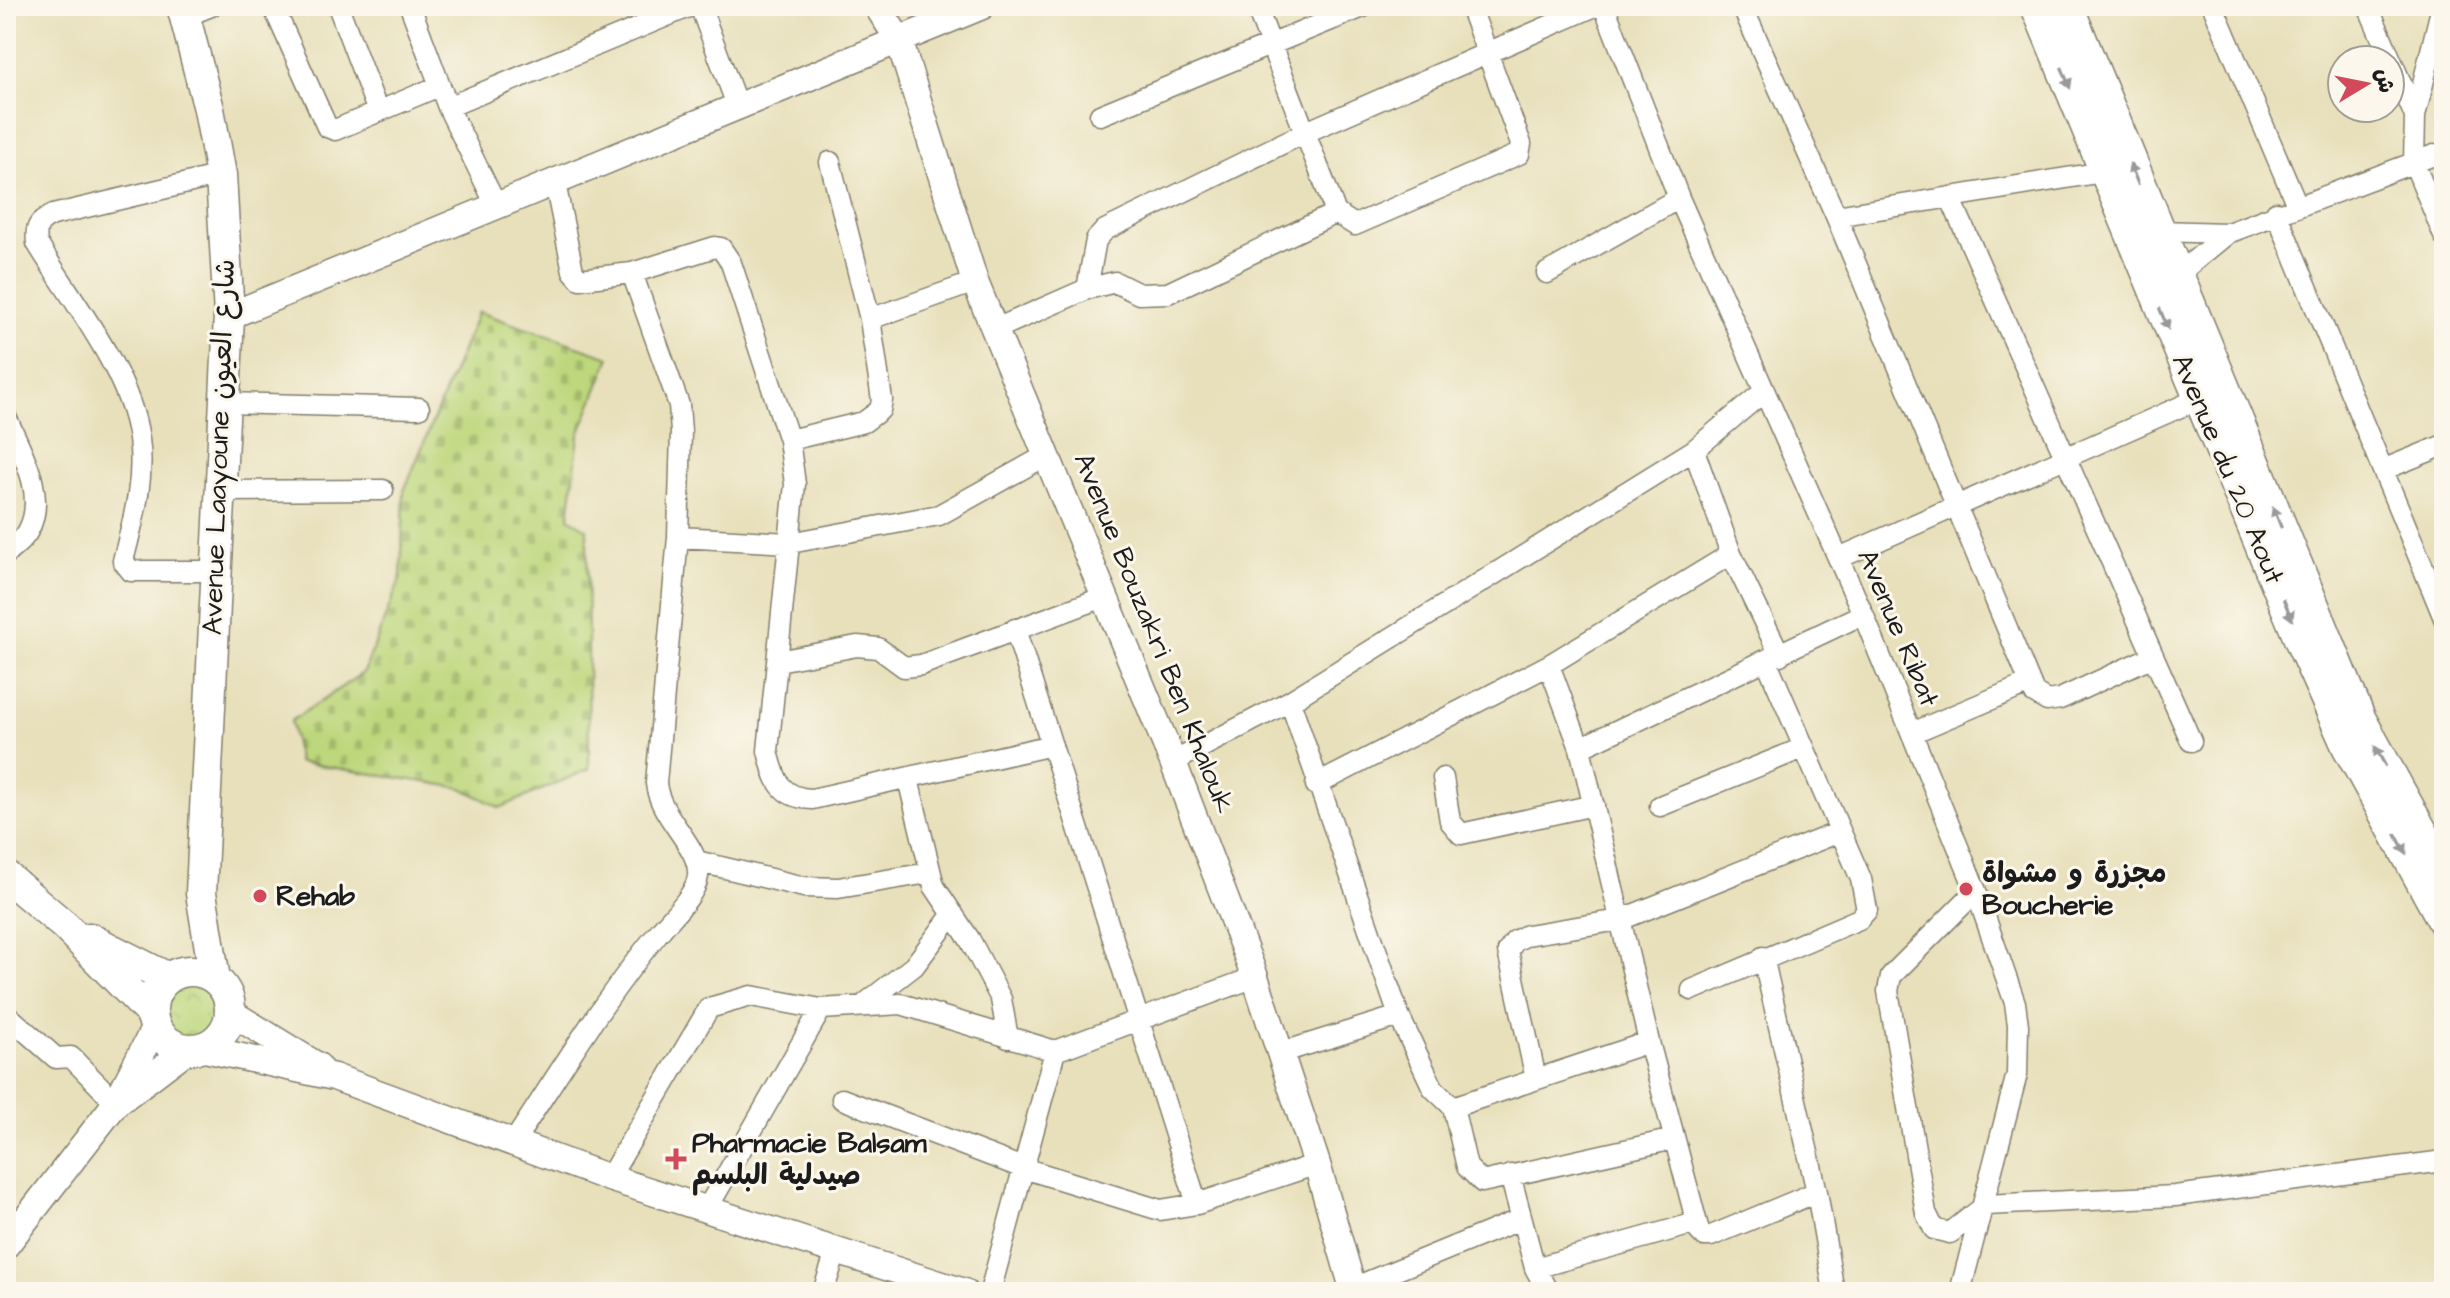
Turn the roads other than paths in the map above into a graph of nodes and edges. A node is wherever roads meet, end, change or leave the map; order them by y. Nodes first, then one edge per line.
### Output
1 (273, 6) edge
2 (338, 6) edge
3 (410, 6) edge
4 (691, 6) edge
5 (700, 6) edge
6 (877, 6) edge
7 (982, 6) edge
8 (1256, 6) edge
9 (1365, 6) edge
10 (1470, 6) edge
11 (1595, 6) edge
12 (1604, 6) edge
13 (1742, 6) edge
14 (2037, 6) edge
15 (2067, 6) edge
16 (2213, 6) edge
17 (2368, 6) edge
18 (2442, 6) edge
19 (193, 9) edge
20 (2440, 33) edge
21 (899, 40) junction
22 (1270, 44) junction
23 (1488, 54) junction
24 (439, 86) junction
25 (448, 107) junction
26 (738, 108) junction
27 (378, 112) junction
28 (1100, 115) dead end
29 (2415, 116) junction
30 (1306, 132) junction
31 (2444, 158) edge
32 (830, 162) dead end
33 (2414, 163) junction
34 (2103, 172) junction
35 (221, 175) junction
36 (555, 183) junction
37 (1950, 197) junction
38 (1679, 198) junction
39 (2297, 205) junction
40 (497, 207) junction
41 (2276, 212) junction
42 (1336, 213) junction
43 (1836, 216) junction
44 (2157, 231) junction
45 (2228, 233) junction
46 (2444, 236) edge
47 (632, 273) junction
48 (1547, 273) dead end
49 (2177, 275) junction
50 (975, 282) junction
51 (1087, 289) junction
52 (229, 316) junction
53 (870, 319) junction
54 (996, 329) junction
55 (1762, 393) junction
56 (2198, 399) junction
57 (224, 403) junction
58 (419, 408) dead end
59 (6, 417) edge
60 (789, 440) junction
61 (2444, 445) edge
62 (1694, 450) junction
63 (1047, 455) junction
64 (2065, 459) junction
65 (2385, 469) junction
66 (383, 490) dead end
67 (219, 491) junction
68 (1955, 506) junction
69 (678, 537) junction
70 (790, 543) junction
71 (6, 554) edge
72 (1731, 554) junction
73 (1839, 558) junction
74 (215, 571) junction
75 (1104, 597) junction
76 (1863, 614) junction
77 (2444, 618) edge
78 (1015, 629) junction
79 (2153, 656) junction
80 (1774, 658) junction
81 (778, 661) junction
82 (1549, 665) junction
83 (2030, 683) junction
84 (1290, 701) junction
85 (1912, 733) junction
86 (2191, 741) dead end
87 (1052, 745) junction
88 (1580, 748) junction
89 (1803, 748) junction
90 (1173, 762) junction
91 (1443, 778) dead end
92 (908, 779) junction
93 (1316, 785) junction
94 (1594, 805) junction
95 (1660, 806) dead end
96 (1839, 832) junction
97 (696, 861) junction
98 (929, 873) junction
99 (2444, 873) edge
100 (6, 876) edge
101 (1976, 891) junction
102 (201, 893) junction
103 (953, 914) junction
104 (1620, 920) junction
105 (2444, 921) edge
106 (65, 926) junction
107 (1763, 957) junction
108 (174, 975) junction
109 (1255, 977) junction
110 (215, 979) junction
111 (1692, 990) dead end
112 (866, 1003) junction
113 (821, 1009) junction
114 (230, 1012) junction
115 (6, 1014) edge
116 (1399, 1016) junction
117 (1138, 1018) junction
118 (153, 1020) junction
119 (1008, 1038) junction
120 (1649, 1042) junction
121 (194, 1049) junction
122 (1055, 1051) junction
123 (1280, 1053) junction
124 (334, 1077) junction
125 (1536, 1079) junction
126 (842, 1099) dead end
127 (116, 1103) junction
128 (1453, 1107) junction
129 (1674, 1139) junction
130 (513, 1143) junction
131 (2444, 1161) edge
132 (1317, 1164) junction
133 (1023, 1168) junction
134 (1510, 1175) junction
135 (609, 1178) junction
136 (1817, 1192) junction
137 (1197, 1204) junction
138 (1986, 1205) junction
139 (707, 1209) junction
140 (1521, 1219) junction
141 (1696, 1223) junction
142 (6, 1245) edge
143 (836, 1252) junction
144 (1535, 1268) junction
145 (1353, 1290) edge
146 (823, 1292) edge
147 (964, 1292) edge
148 (990, 1292) edge
149 (1548, 1292) edge
150 (1834, 1292) edge
151 (1960, 1292) edge

1 - 27 street
2 - 27 street
3 - 24 street
4 - 25 street
5 - 26 street
6 - 21 street, Avenue Bouzakri Ben Khalouk
7 - 21 street
8 - 22 street
9 - 22 street
10 - 23 street
11 - 23 street
12 - 38 street, Avenue Ribat
13 - 43 street
14 -> 34 main road, Avenue du 20 Aout
44 -> 15 main road, Avenue du 20 Aout
16 - 39 street
17 - 29 street
18 - 20 street
19 - 35 main road, Avenue Laayoune شارع العيون
20 - 29 street
21 - 26 street
21 - 50 street, Avenue Bouzakri Ben Khalouk
22 - 28 street
22 - 30 street
23 - 30 street
23 - 42 street
24 - 25 street
24 - 27 street
25 - 40 street
26 - 36 street
29 - 33 street
30 - 42 street
30 - 51 street
31 - 33 street
32 - 53 street
33 - 39 street
33 - 46 street
34 - 37 street
34 -> 56 main road, Avenue du 20 Aout
35 - 52 main road, Avenue Laayoune شارع العيون
35 - 74 street
36 - 40 street
36 - 47 street
37 - 43 street
37 - 64 street
38 - 48 street
38 - 55 street, Avenue Ribat
39 - 41 street
40 - 52 street
41 - 45 street
41 - 65 street
42 - 51 street
43 - 68 street
44 - 45 street
44 - 49 main road, Avenue du 20 Aout
45 - 49 street
47 - 60 street
47 - 69 street
99 -> 49 main road, Avenue du 20 Aout
50 - 53 street
50 - 54 street, Avenue Bouzakri Ben Khalouk
51 - 54 street
52 - 57 main road, Avenue Laayoune شارع العيون
53 - 60 street
54 - 63 street, Avenue Bouzakri Ben Khalouk
55 - 62 street
55 - 73 street, Avenue Ribat
56 - 64 street
56 -> 105 main road, Avenue du 20 Aout
57 - 58 street
57 - 67 main road, Avenue Laayoune شارع العيون
59 - 71 street
60 - 70 street
61 - 65 street
62 - 72 street
62 - 84 street
63 - 70 street
63 - 75 street, Avenue Bouzakri Ben Khalouk
64 - 68 street
64 - 79 street
65 - 77 street
66 - 67 street
67 - 74 main road, Avenue Laayoune شارع العيون
68 - 73 street
68 - 83 street
69 - 70 street
69 - 97 street
70 - 81 street
72 - 80 street
72 - 82 street
73 - 76 street, Avenue Ribat
74 - 102 main road, Avenue Laayoune شارع العيون
75 - 78 street
75 - 90 street, Avenue Bouzakri Ben Khalouk
76 - 80 street
76 - 85 street, Avenue Ribat
78 - 81 street
78 - 87 street
79 - 83 street
79 - 86 street
80 - 88 street
80 - 89 street
81 - 92 street
82 - 88 street
82 - 93 street
83 - 85 street
84 - 90 street
84 - 93 street
85 - 101 street, Avenue Ribat
87 - 92 street
87 - 117 street
88 - 94 street
89 - 95 street
89 - 96 street
90 - 109 street, Avenue Bouzakri Ben Khalouk
91 - 94 street
92 - 98 street
93 - 116 street
94 - 104 street
96 - 104 street
96 - 107 street
97 - 98 street
97 - 130 street
98 - 103 street
100 - 106 main road
101 - 138 street, Avenue Ribat
101 - 138 street
102 - 108 main road
102 - 110 main road
103 - 112 street
103 - 119 street
104 - 120 street
104 - 125 street
106 - 108 main road
106 - 118 main road
107 - 111 street
107 - 136 street
108 - 110 main road
108 - 118 main road
109 - 117 street
109 - 123 street, Avenue Bouzakri Ben Khalouk
110 - 114 main road
112 - 113 street
112 - 119 street
113 - 135 street
113 - 139 street
114 - 121 main road
114 - 124 street
115 - 127 street
116 - 123 street
116 - 128 street
117 - 122 street
117 - 137 street
118 - 121 main road
118 - 127 street
119 - 122 street
120 - 125 street
120 - 129 street
121 - 124 street
121 - 127 street
122 - 133 street
123 - 132 street, Avenue Bouzakri Ben Khalouk
124 - 130 street
125 - 128 street
126 - 133 street
127 - 142 street
128 - 134 street
129 - 134 street
129 - 141 street
130 - 135 street
131 - 138 street
132 - 137 street
132 - 145 street, Avenue Bouzakri Ben Khalouk
133 - 137 street
133 - 148 street
134 - 140 street
135 - 139 street
136 - 141 street
136 - 150 street
138 - 151 street, Avenue Ribat
139 - 143 street
140 - 144 street
140 - 145 street
141 - 144 street
143 - 146 street
143 - 147 street
144 - 149 street

